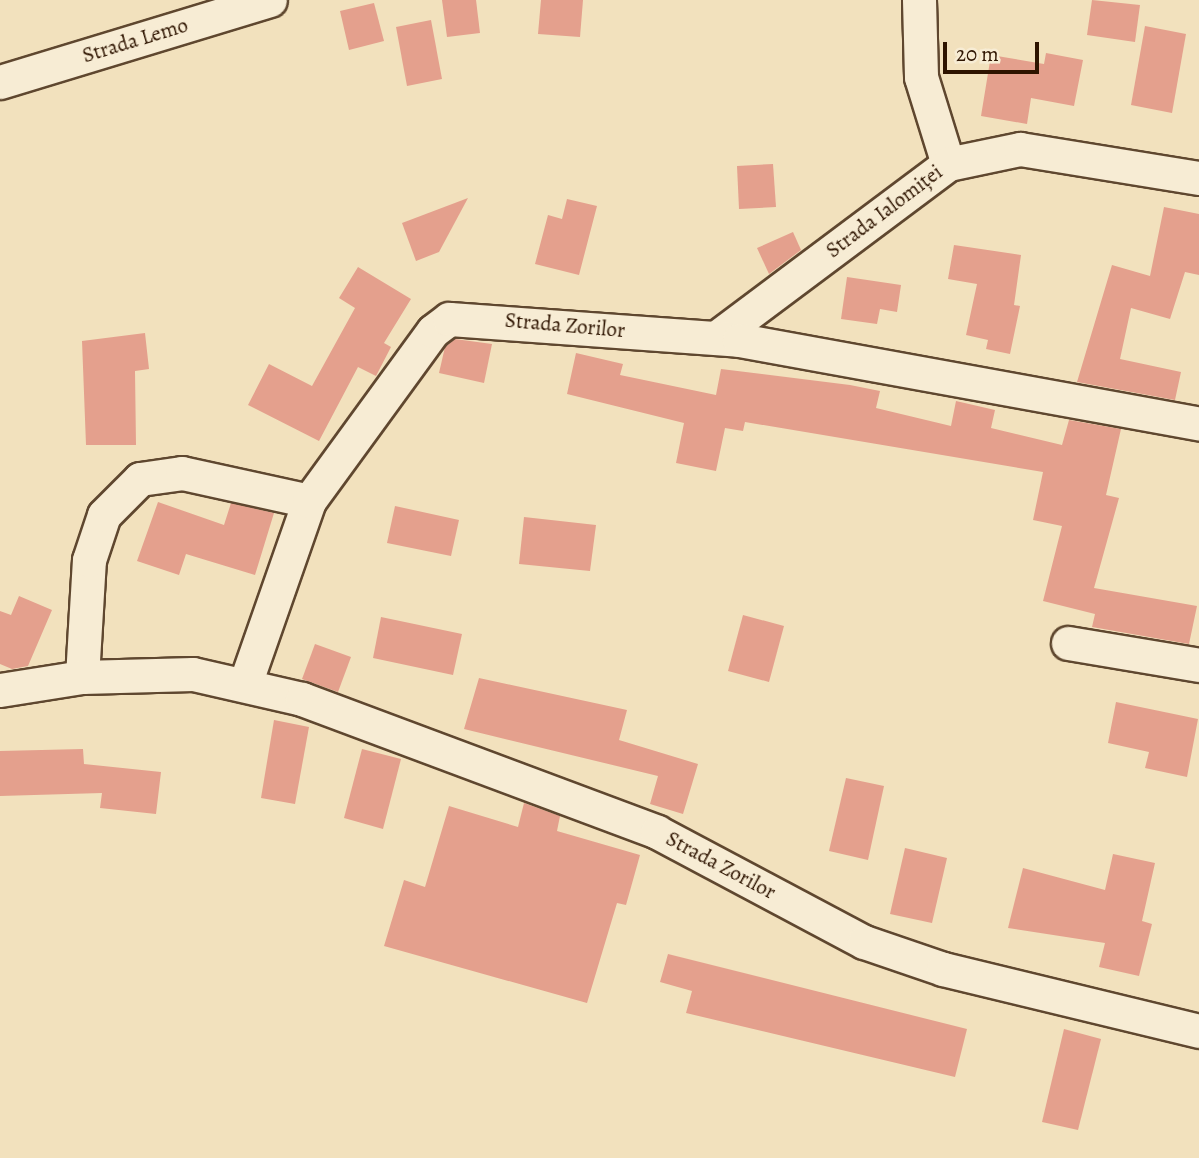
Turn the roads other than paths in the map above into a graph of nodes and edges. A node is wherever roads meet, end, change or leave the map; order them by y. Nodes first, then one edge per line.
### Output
1 (270, 0) edge
2 (919, 0) edge
3 (0, 82) edge
4 (948, 164) junction
5 (1199, 178) edge
6 (717, 337) junction
7 (1199, 424) edge
8 (309, 501) junction
9 (1068, 643) dead end
10 (1199, 666) edge
11 (82, 677) junction
12 (245, 684) junction
13 (0, 690) edge
14 (1199, 1031) edge

1 - 3 street, Strada Lemo
2 - 4 street
4 - 5 street, Strada Ialomiței
4 - 6 street, Strada Ialomiței
6 - 7 street, Strada Zorilor
6 - 8 street, Strada Zorilor
8 - 11 street
8 - 12 street, Strada Zorilor
9 - 10 street
11 - 12 street, Strada Zorilor
11 - 13 street, Strada Zorilor
12 - 14 street, Strada Zorilor

